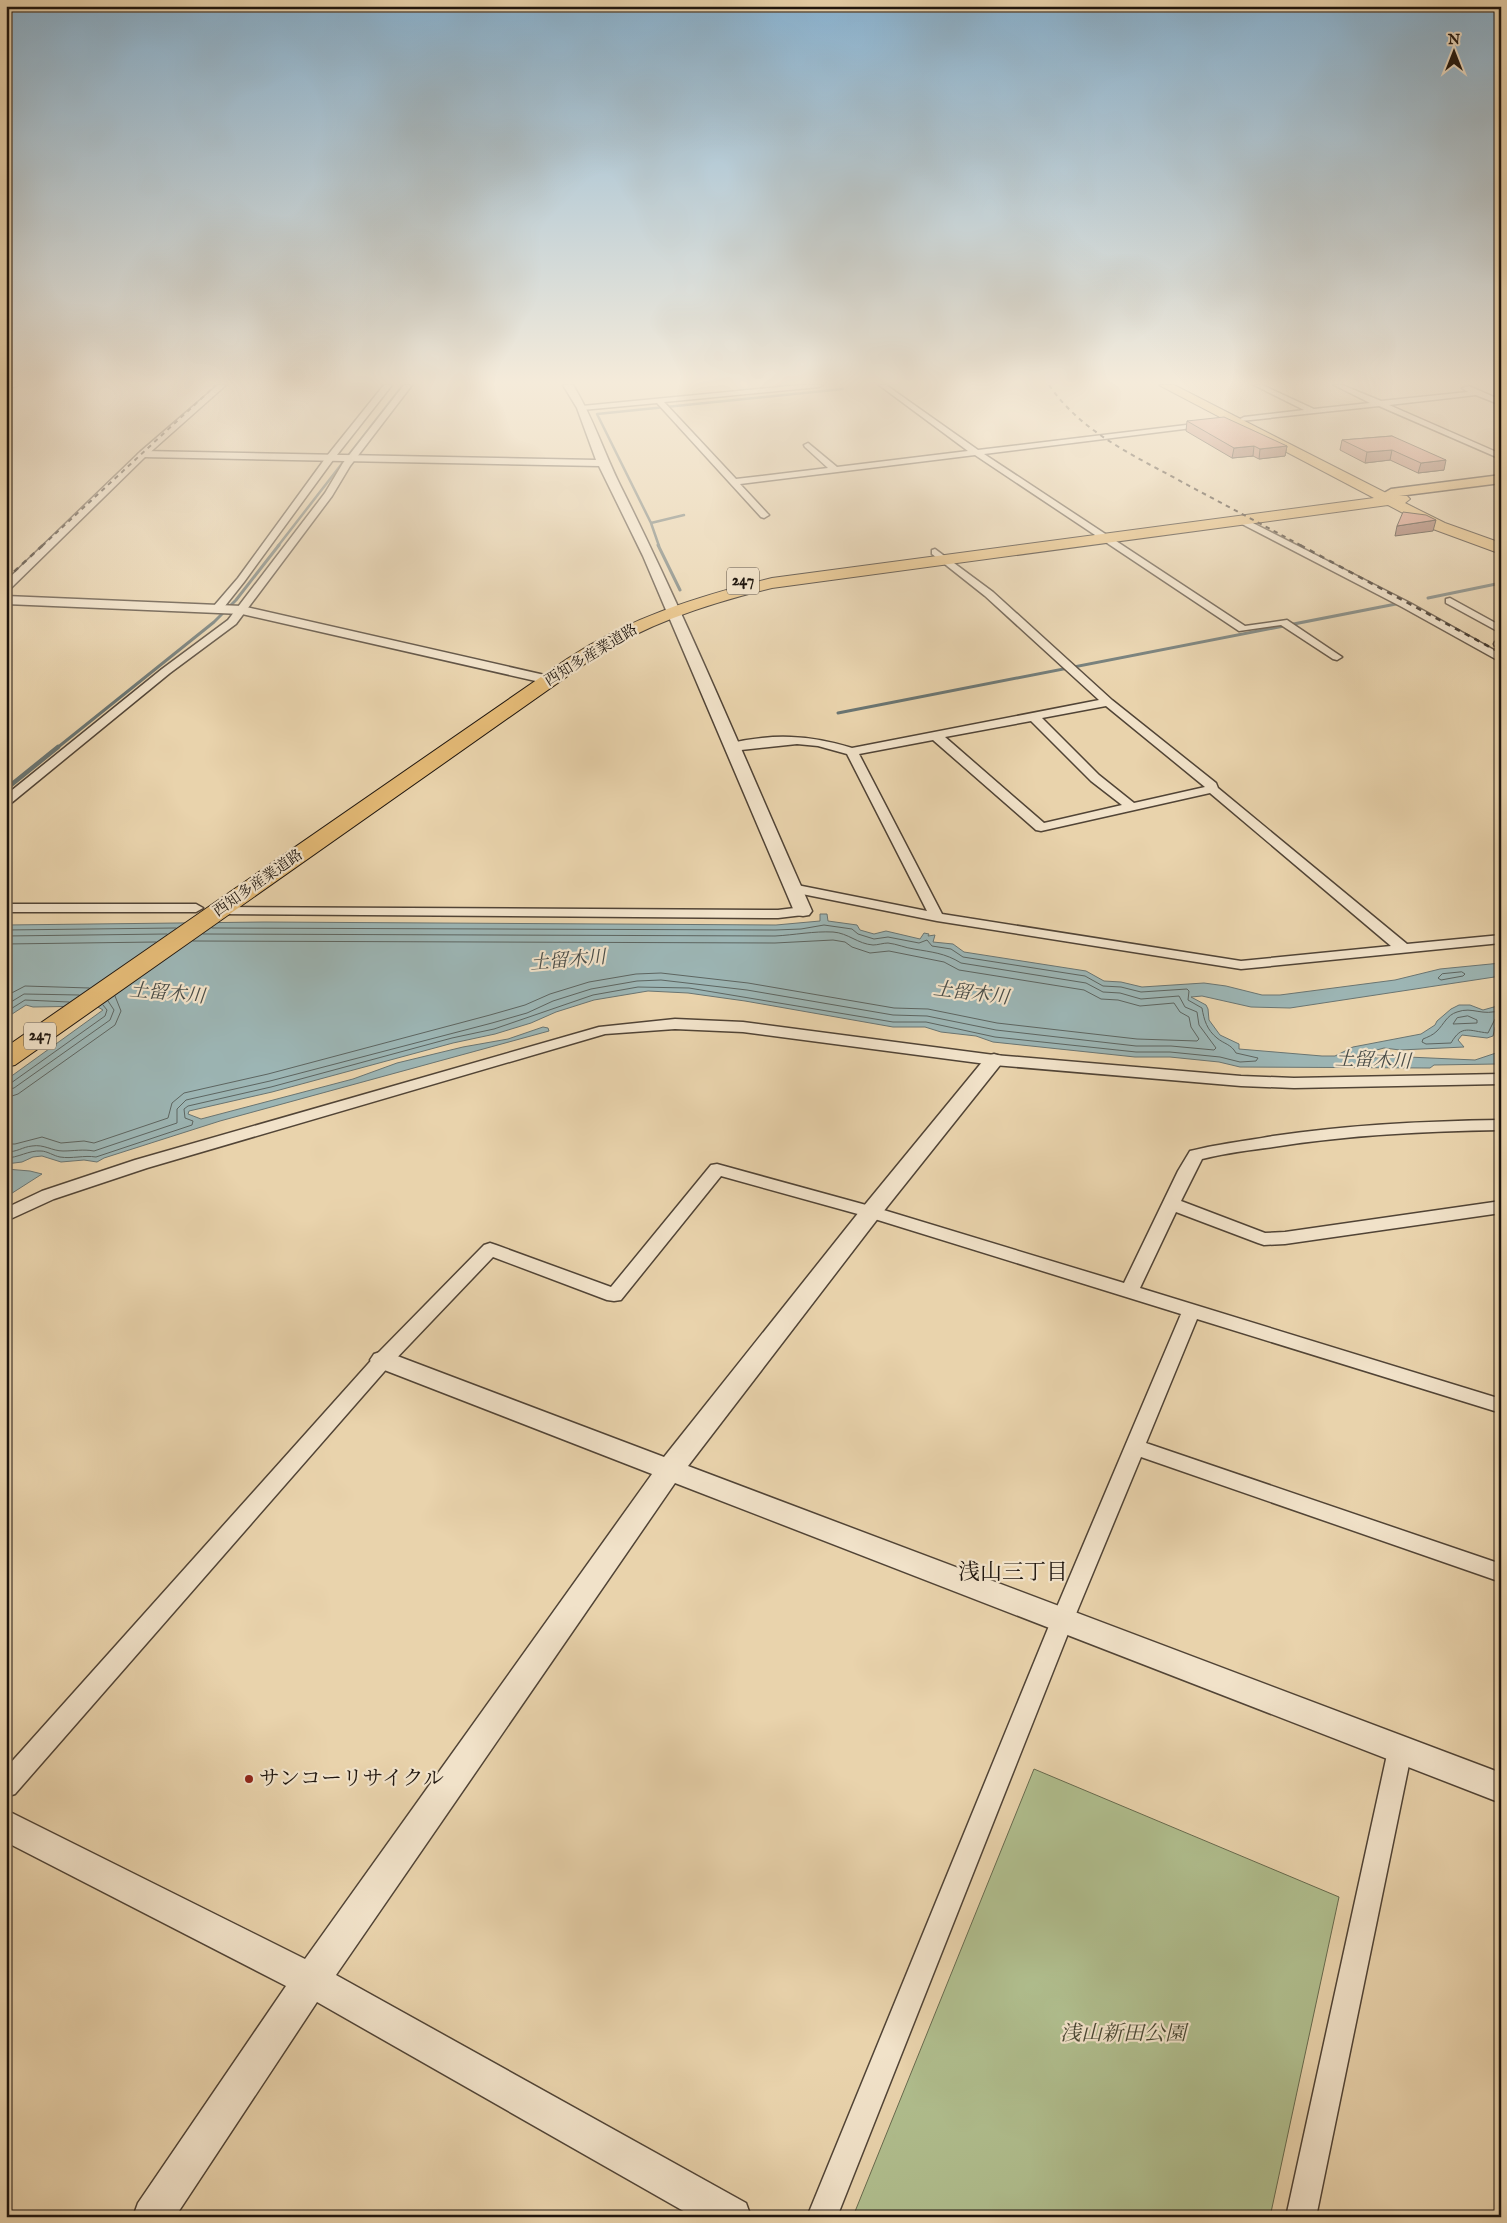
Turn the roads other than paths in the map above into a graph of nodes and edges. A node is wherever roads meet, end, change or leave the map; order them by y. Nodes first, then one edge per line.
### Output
1 (107, 489) edge
2 (308, 489) edge
3 (333, 489) edge
4 (615, 489) edge
5 (740, 489) edge
6 (1031, 489) edge
7 (1375, 489) edge
8 (1441, 489) edge
9 (1467, 489) edge
10 (1391, 497) junction
11 (764, 515) dead end
12 (1241, 520) junction
13 (1100, 535) junction
14 (1501, 544) edge
15 (1501, 549) edge
16 (940, 556) junction
17 (6, 587) edge
18 (6, 600) edge
19 (1450, 600) dead end
20 (670, 607) junction
21 (217, 609) junction
22 (242, 610) junction
23 (1501, 630) edge
24 (1337, 657) dead end
25 (1501, 659) edge
26 (531, 676) junction
27 (549, 680) junction
28 (1108, 702) junction
29 (1034, 717) junction
30 (936, 736) junction
31 (732, 746) junction
32 (852, 752) junction
33 (1212, 789) junction
34 (6, 801) edge
35 (1133, 808) junction
36 (792, 888) junction
37 (6, 908) edge
38 (803, 911) joint
39 (203, 912) junction
40 (937, 918) junction
41 (1501, 939) edge
42 (1405, 950) junction
43 (6, 1039) edge
44 (6, 1059) edge
45 (994, 1060) junction
46 (1501, 1079) edge
47 (1501, 1125) edge
48 (1171, 1204) junction
49 (1501, 1207) edge
50 (871, 1212) junction
51 (6, 1215) edge
52 (1130, 1291) junction
53 (1191, 1312) junction
54 (383, 1360) junction
55 (1501, 1406) edge
56 (1135, 1447) junction
57 (670, 1469) junction
58 (1501, 1573) edge
59 (1062, 1620) junction
60 (1400, 1750) junction
61 (6, 1786) edge
62 (1501, 1788) edge
63 (6, 1825) edge
64 (311, 1980) junction
65 (152, 2217) edge
66 (732, 2217) edge
67 (822, 2217) edge
68 (1301, 2217) edge

1 - 17 street
2 - 21 street
3 - 22 street
4 - 20 street
5 - 11 street
6 - 13 street
7 - 10 highway
8 - 10 main road
9 - 10 main road
10 - 12 highway, 西知多産業道路 / 247
10 - 13 highway, 西知多産業道路 / 247
10 - 14 highway
10 - 15 highway
12 - 13 highway, 西知多産業道路 / 247
12 - 25 street
13 - 16 highway, 西知多産業道路 / 247
13 - 24 street
16 - 20 highway, 西知多産業道路 / 247
16 - 28 street
18 - 21 street
19 - 23 street
20 - 26 highway, 西知多産業道路 / 247
20 - 27 highway, 西知多産業道路 / 247
20 - 31 street
21 - 22 street
22 - 26 street
22 - 34 street
26 - 27 street
26 - 39 highway, 西知多産業道路 / 247
27 - 39 highway, 西知多産業道路 / 247
28 - 29 street
28 - 33 street
29 - 30 street
29 - 35 street
30 - 32 street
30 - 35 street
31 - 32 street
31 - 36 street
32 - 40 street
33 - 35 street
33 - 42 street
36 - 38 street
36 - 40 street
37 - 39 street
38 - 39 street
39 - 43 highway, 西知多産業道路 / 247
39 - 44 highway, 西知多産業道路 / 247
40 - 42 street
41 - 42 street
45 - 46 street
45 - 50 street
45 - 51 street
47 - 48 street
48 - 49 street
48 - 52 street
50 - 52 street
50 - 54 street
50 - 57 street
52 - 53 street
53 - 55 street
53 - 56 street
54 - 57 street
54 - 61 street
56 - 58 street
56 - 59 street
57 - 59 street
57 - 64 street
59 - 60 street
59 - 67 street
60 - 62 street
60 - 68 street
63 - 64 street
64 - 65 street
64 - 66 street

